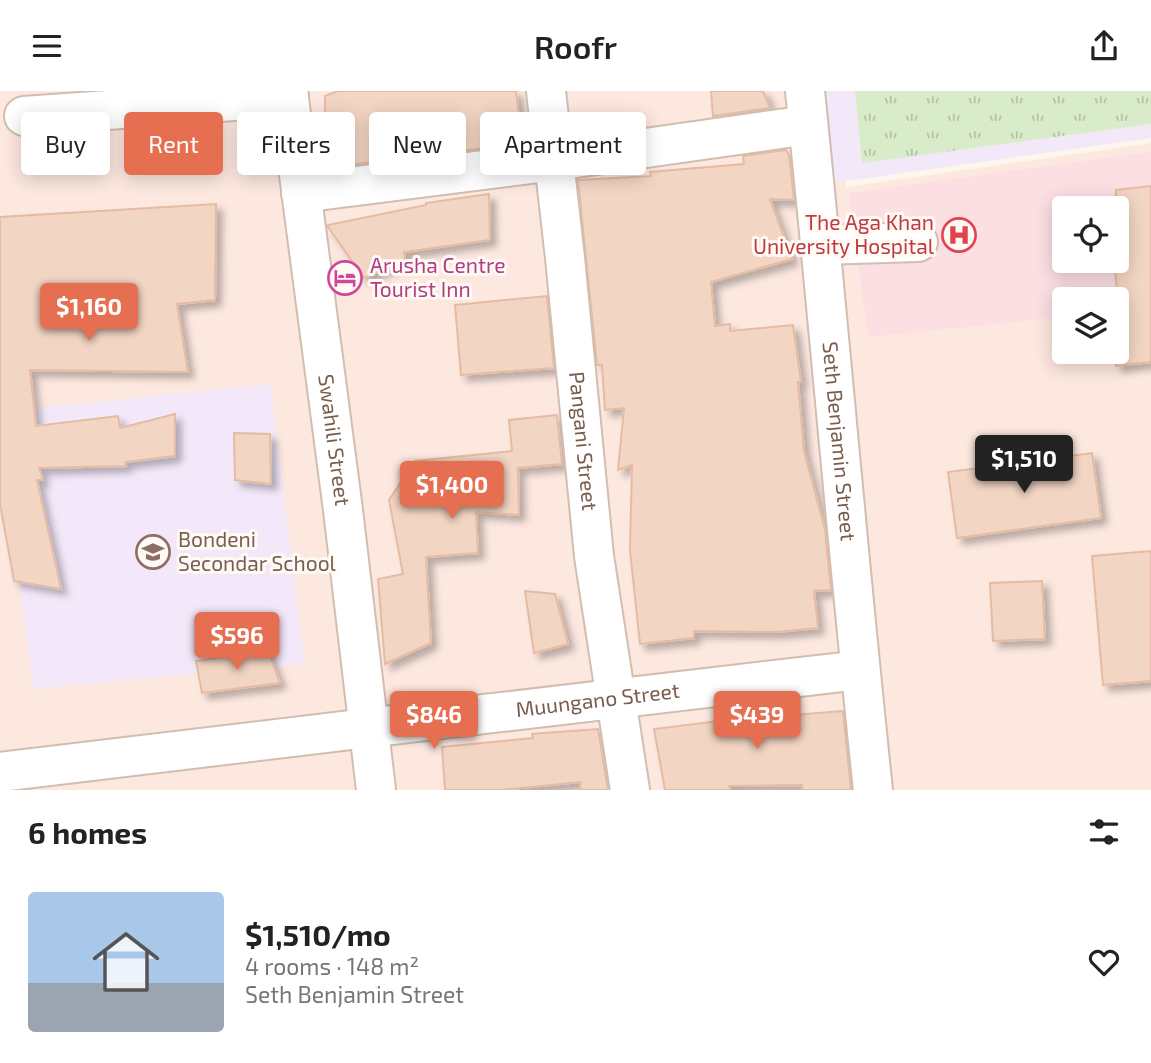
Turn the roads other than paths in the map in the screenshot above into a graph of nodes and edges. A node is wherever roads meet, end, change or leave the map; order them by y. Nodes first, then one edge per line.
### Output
1 (545, 91) edge
2 (289, 94) edge
3 (807, 108) edge
4 (72, 112) edge
5 (548, 112) edge
6 (646, 142) edge
7 (480, 170) edge
8 (556, 175) edge
9 (301, 193) junction
10 (918, 242) dead end
11 (822, 245) junction
12 (860, 670) junction
13 (616, 697) junction
14 (370, 730) junction
15 (0, 772) edge
16 (376, 790) edge
17 (630, 790) edge
18 (873, 790) edge

1 - 5 street, Pangani Street
2 - 4 street
2 - 9 street, Swahili Street
3 - 6 street
3 - 11 street, Seth Benjamin Street
7 - 9 street
8 - 13 street, Pangani Street
9 - 14 street, Swahili Street
10 - 11 street
11 - 12 street, Seth Benjamin Street
12 - 13 street, Muungano Street
12 - 18 street, Seth Benjamin Street
13 - 14 street, Muungano Street
13 - 17 street, Pangani Street
14 - 15 street, Muungano Street
14 - 16 street, Swahili Street

